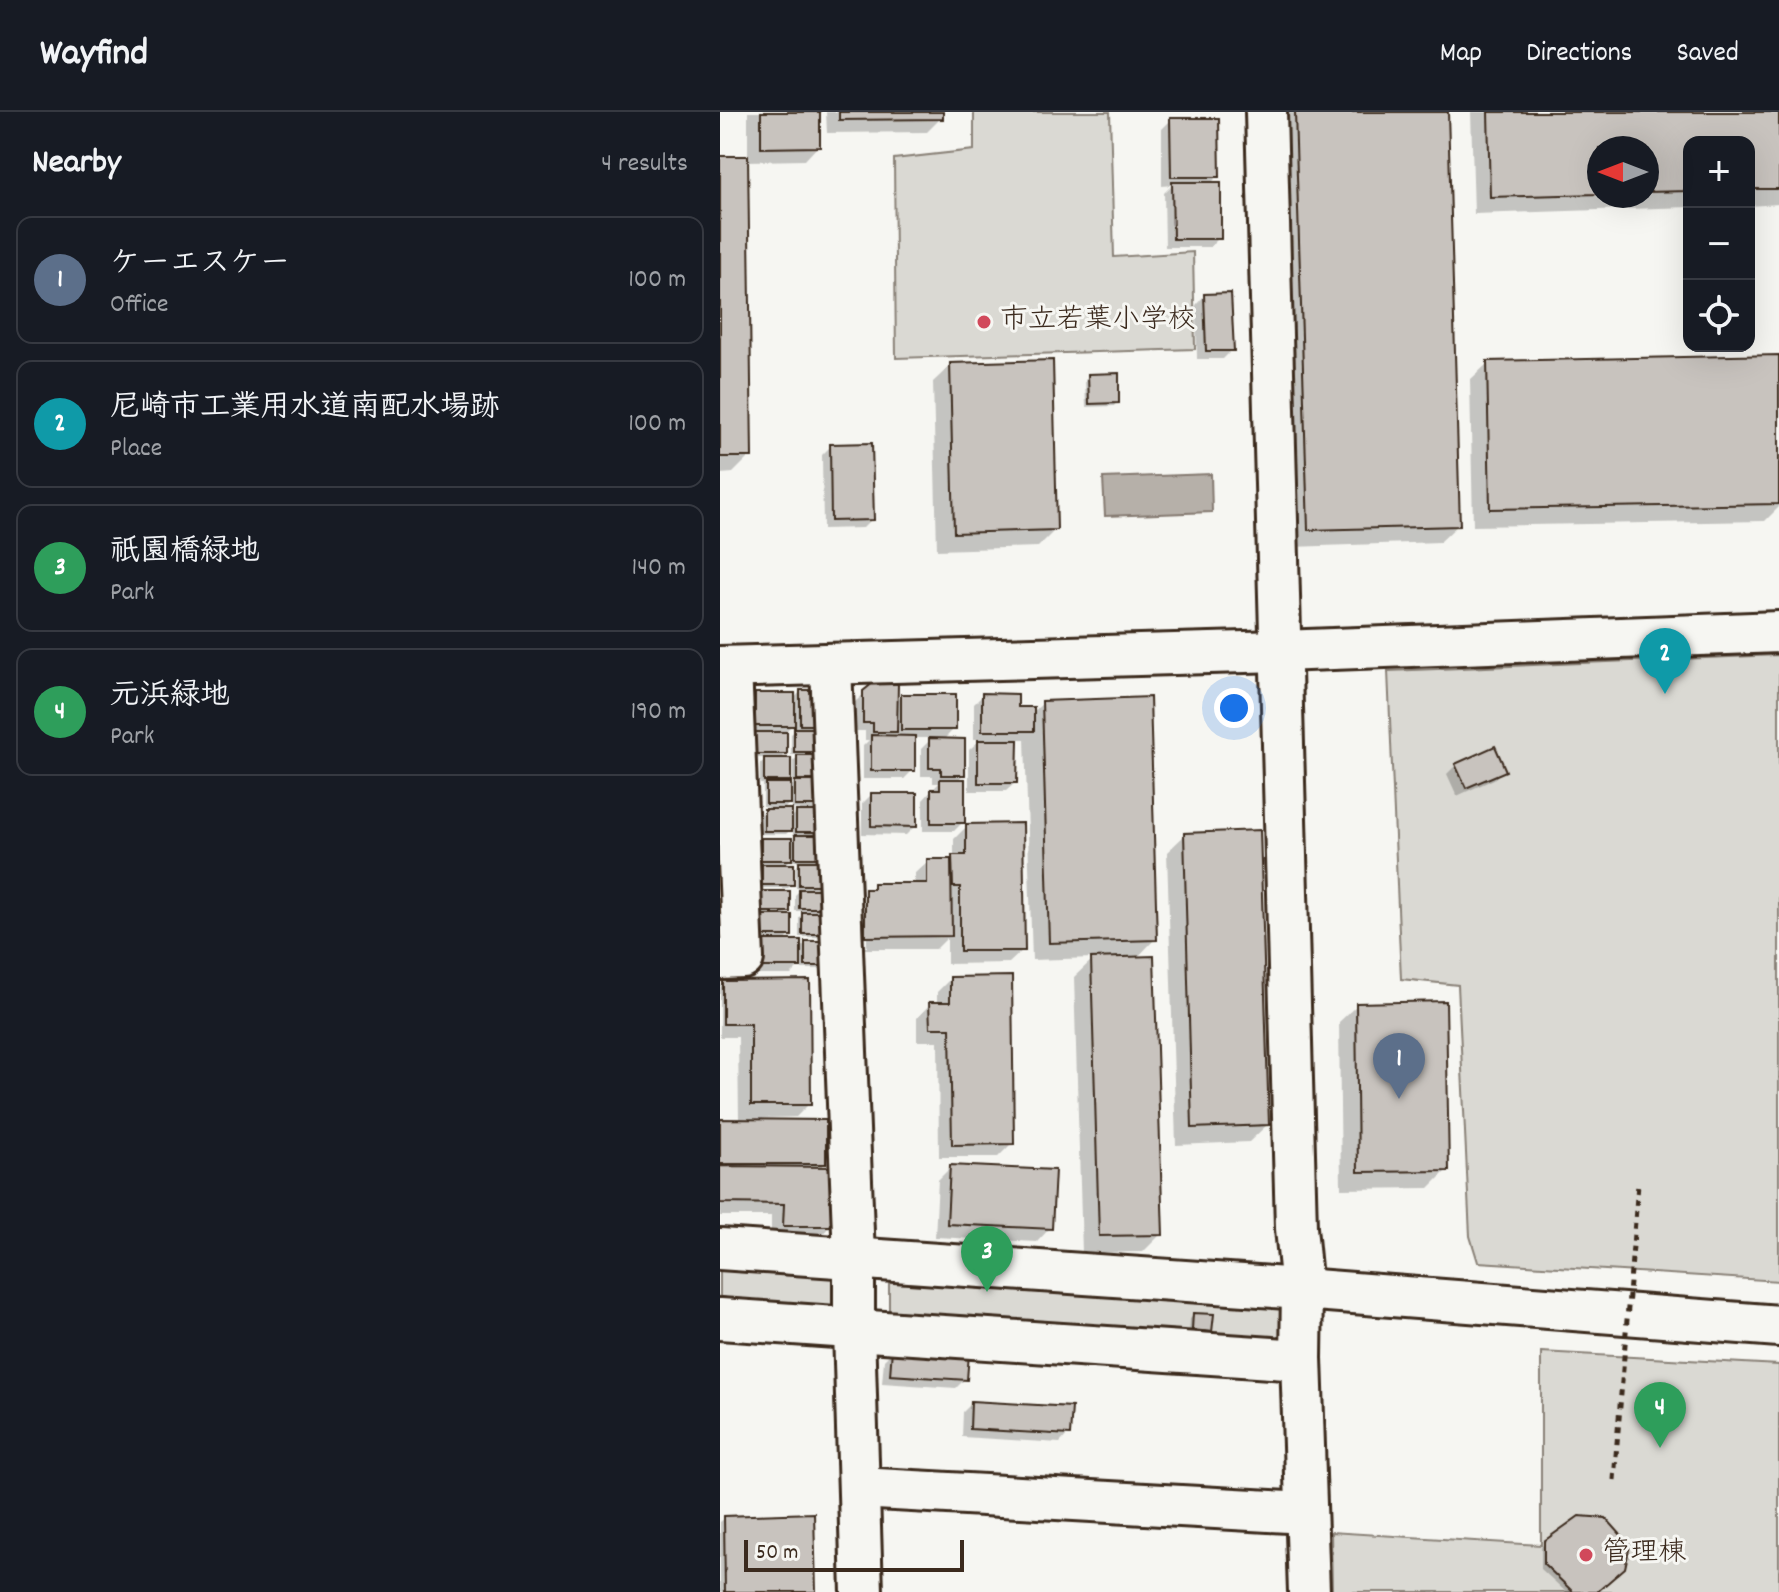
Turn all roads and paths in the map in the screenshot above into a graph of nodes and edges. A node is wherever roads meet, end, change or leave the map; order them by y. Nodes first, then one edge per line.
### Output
1 (1266, 112) edge
2 (1779, 632) edge
3 (1281, 651) junction
4 (831, 665) junction
5 (726, 667) edge
6 (720, 959) edge
7 (1638, 1184) dead end
8 (720, 1249) edge
9 (854, 1258) junction
10 (1302, 1289) junction
11 (720, 1319) edge
12 (1779, 1326) edge
13 (854, 1330) junction
14 (1301, 1358) junction
15 (1614, 1480) dead end
16 (859, 1488) junction
17 (1306, 1513) junction
18 (862, 1592) edge
19 (1309, 1592) edge

1 - 3 street
2 - 3 street
3 - 4 street
3 - 10 street
4 - 5 street
4 - 9 street
5 - 6 street
7 - 15 path, bridge
8 - 9 street
9 - 10 street
9 - 13 street
10 - 12 street
10 - 14 street
11 - 13 street
13 - 14 street
13 - 16 street
14 - 17 street
16 - 17 street
16 - 18 street
17 - 19 street

